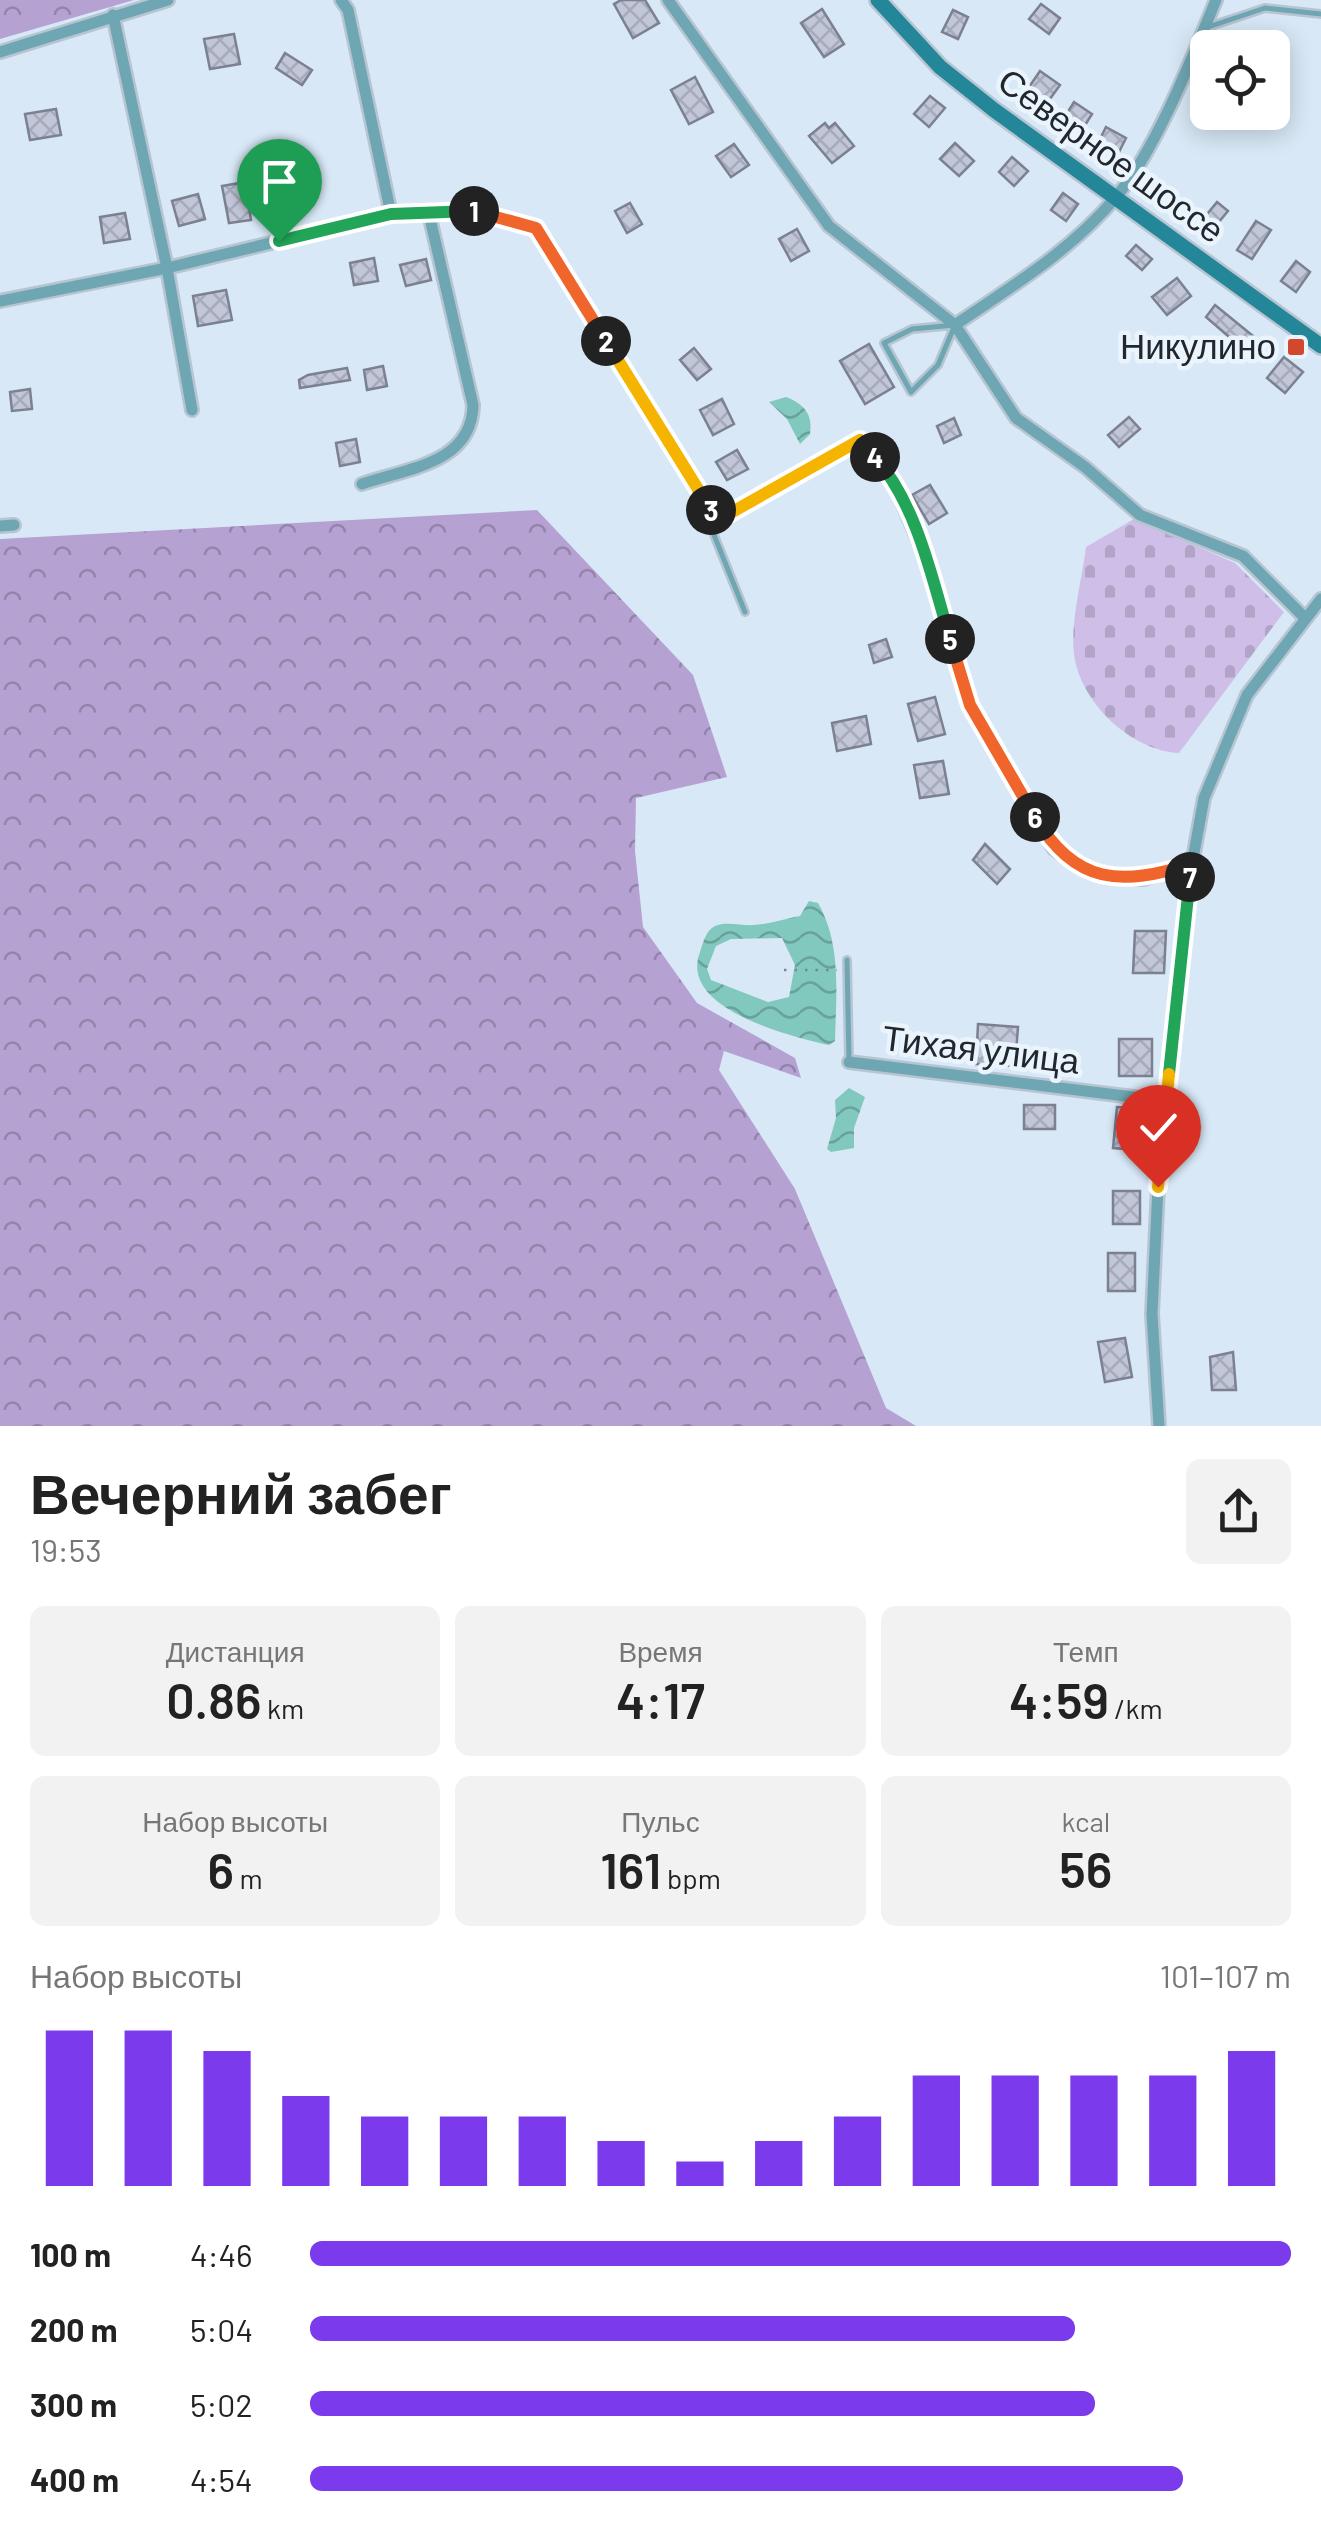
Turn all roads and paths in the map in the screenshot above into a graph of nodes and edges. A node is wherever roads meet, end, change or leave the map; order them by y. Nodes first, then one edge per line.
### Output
1 (168, 0) edge
2 (341, 0) edge
3 (668, 0) edge
4 (878, 0) edge
5 (1216, 0) edge
6 (1321, 14) edge
7 (113, 16) junction
8 (1204, 28) junction
9 (0, 52) edge
10 (1116, 197) junction
11 (391, 214) junction
12 (429, 214) junction
13 (167, 268) junction
14 (0, 301) edge
15 (956, 325) junction
16 (1321, 346) edge
17 (192, 410) dead end
18 (362, 484) dead end
19 (718, 520) junction
20 (14, 525) dead end
21 (0, 526) edge
22 (1321, 599) edge
23 (745, 612) dead end
24 (1306, 618) junction
25 (1192, 864) junction
26 (847, 960) dead end
27 (784, 970) dead end
28 (848, 970) junction
29 (850, 1062) joint
30 (1166, 1101) junction
31 (1159, 1426) edge

1 - 7 street
2 - 11 street
3 - 15 street
4 - 10 main road, Северное шоссе
5 - 8 street
6 - 8 lane
7 - 9 street
7 - 13 street
8 - 10 street
10 - 15 street
10 - 16 main road, Северное шоссе
11 - 12 street
11 - 13 street
12 - 18 street
12 - 19 street
13 - 14 street
13 - 17 street
15 - 15 lane
15 - 24 street
19 - 23 lane
19 - 25 street
20 - 21 street
22 - 24 street
24 - 25 street
25 - 30 street
26 - 28 lane
27 - 28 path
28 - 29 lane
29 - 30 street, Тихая улица
30 - 31 street

